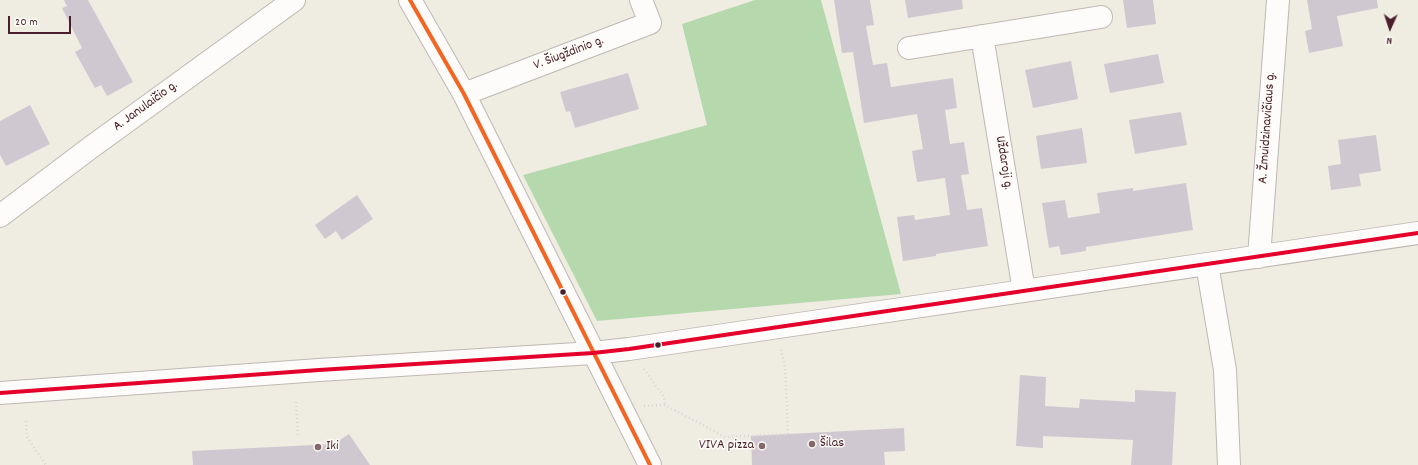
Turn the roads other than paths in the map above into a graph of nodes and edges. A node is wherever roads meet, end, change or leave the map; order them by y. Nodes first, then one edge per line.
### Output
1 (294, 0) edge
2 (410, 0) edge
3 (641, 0) edge
4 (1278, 0) edge
5 (1101, 17) dead end
6 (982, 36) junction
7 (909, 48) dead end
8 (464, 94) junction
9 (0, 216) edge
10 (1418, 233) edge
11 (1259, 257) junction
12 (1207, 264) junction
13 (1024, 291) junction
14 (593, 353) junction
15 (0, 393) edge
16 (650, 465) edge
17 (1228, 465) edge

1 - 9 street, A. Janulaičio g.
2 - 8 street
3 - 8 street, V. Šiugždinio g.
4 - 11 street, A. Žmuidzinavičiaus g.
5 - 6 street
6 - 7 street
6 - 13 street, Uždaroji g.
8 - 14 street
10 - 11 street
11 - 12 street
12 - 13 street
12 - 17 street
13 - 14 street
14 - 15 street
14 - 16 street

